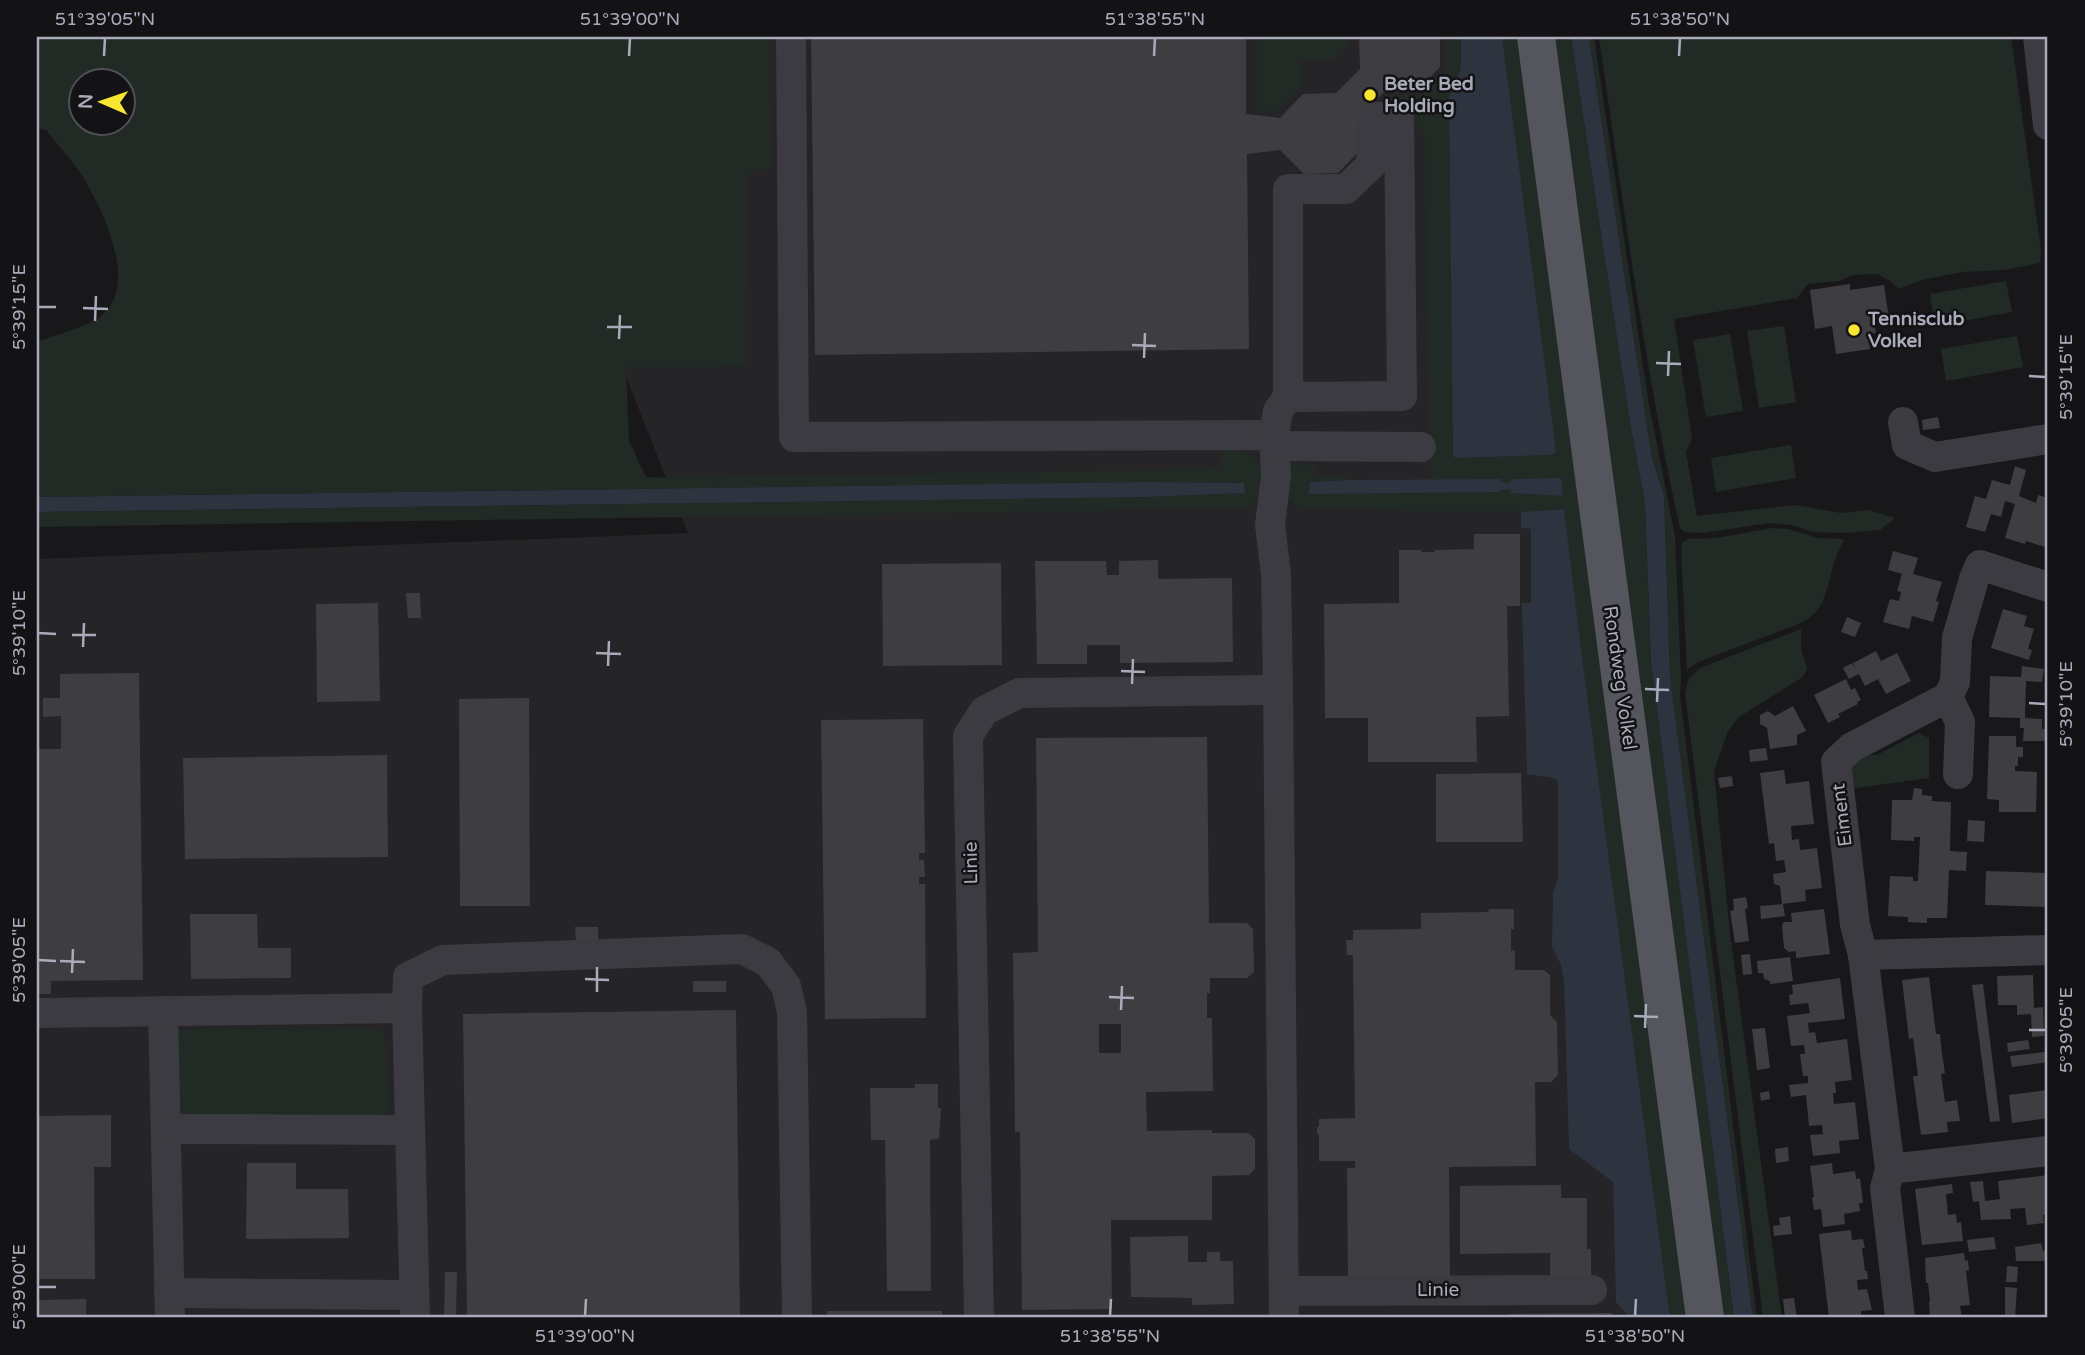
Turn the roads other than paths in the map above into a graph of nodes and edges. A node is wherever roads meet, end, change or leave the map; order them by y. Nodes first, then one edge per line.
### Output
1 (791, 37) edge
2 (1536, 37) edge
3 (2038, 37) edge
4 (2048, 125) edge
5 (1400, 188) junction
6 (1346, 189) junction
7 (1288, 397) junction
8 (1903, 422) dead end
9 (2048, 439) edge
10 (1274, 441) junction
11 (1421, 447) dead end
12 (2048, 587) edge
13 (1278, 690) junction
14 (1948, 697) junction
15 (1958, 774) dead end
16 (2048, 950) edge
17 (1863, 955) junction
18 (407, 1008) junction
19 (163, 1011) junction
20 (37, 1013) edge
21 (166, 1129) junction
22 (410, 1130) junction
23 (2048, 1152) edge
24 (1890, 1169) junction
25 (1592, 1290) dead end
26 (1284, 1305) edge
27 (170, 1306) edge
28 (415, 1307) edge
29 (797, 1318) edge
30 (979, 1318) edge
31 (1705, 1318) edge
32 (1900, 1318) edge

1 - 10 street
2 - 31 main road, Rondweg Volkel
3 - 4 street
5 - 6 street
5 - 6 street
5 - 7 street
6 - 7 street
7 - 10 street, Linie
8 - 9 street
10 - 11 street
10 - 13 street, Linie
12 - 14 street
13 - 26 street, Linie
13 - 30 street, Linie
14 - 15 street
14 - 17 street, Eiment
16 - 17 street
17 - 24 street, Eiment
18 - 19 street
18 - 22 street
18 - 29 street
19 - 20 street
19 - 21 street
21 - 22 street
21 - 27 street
22 - 28 street
23 - 24 street
24 - 32 street, Eiment
25 - 26 street, Linie
27 - 28 street

